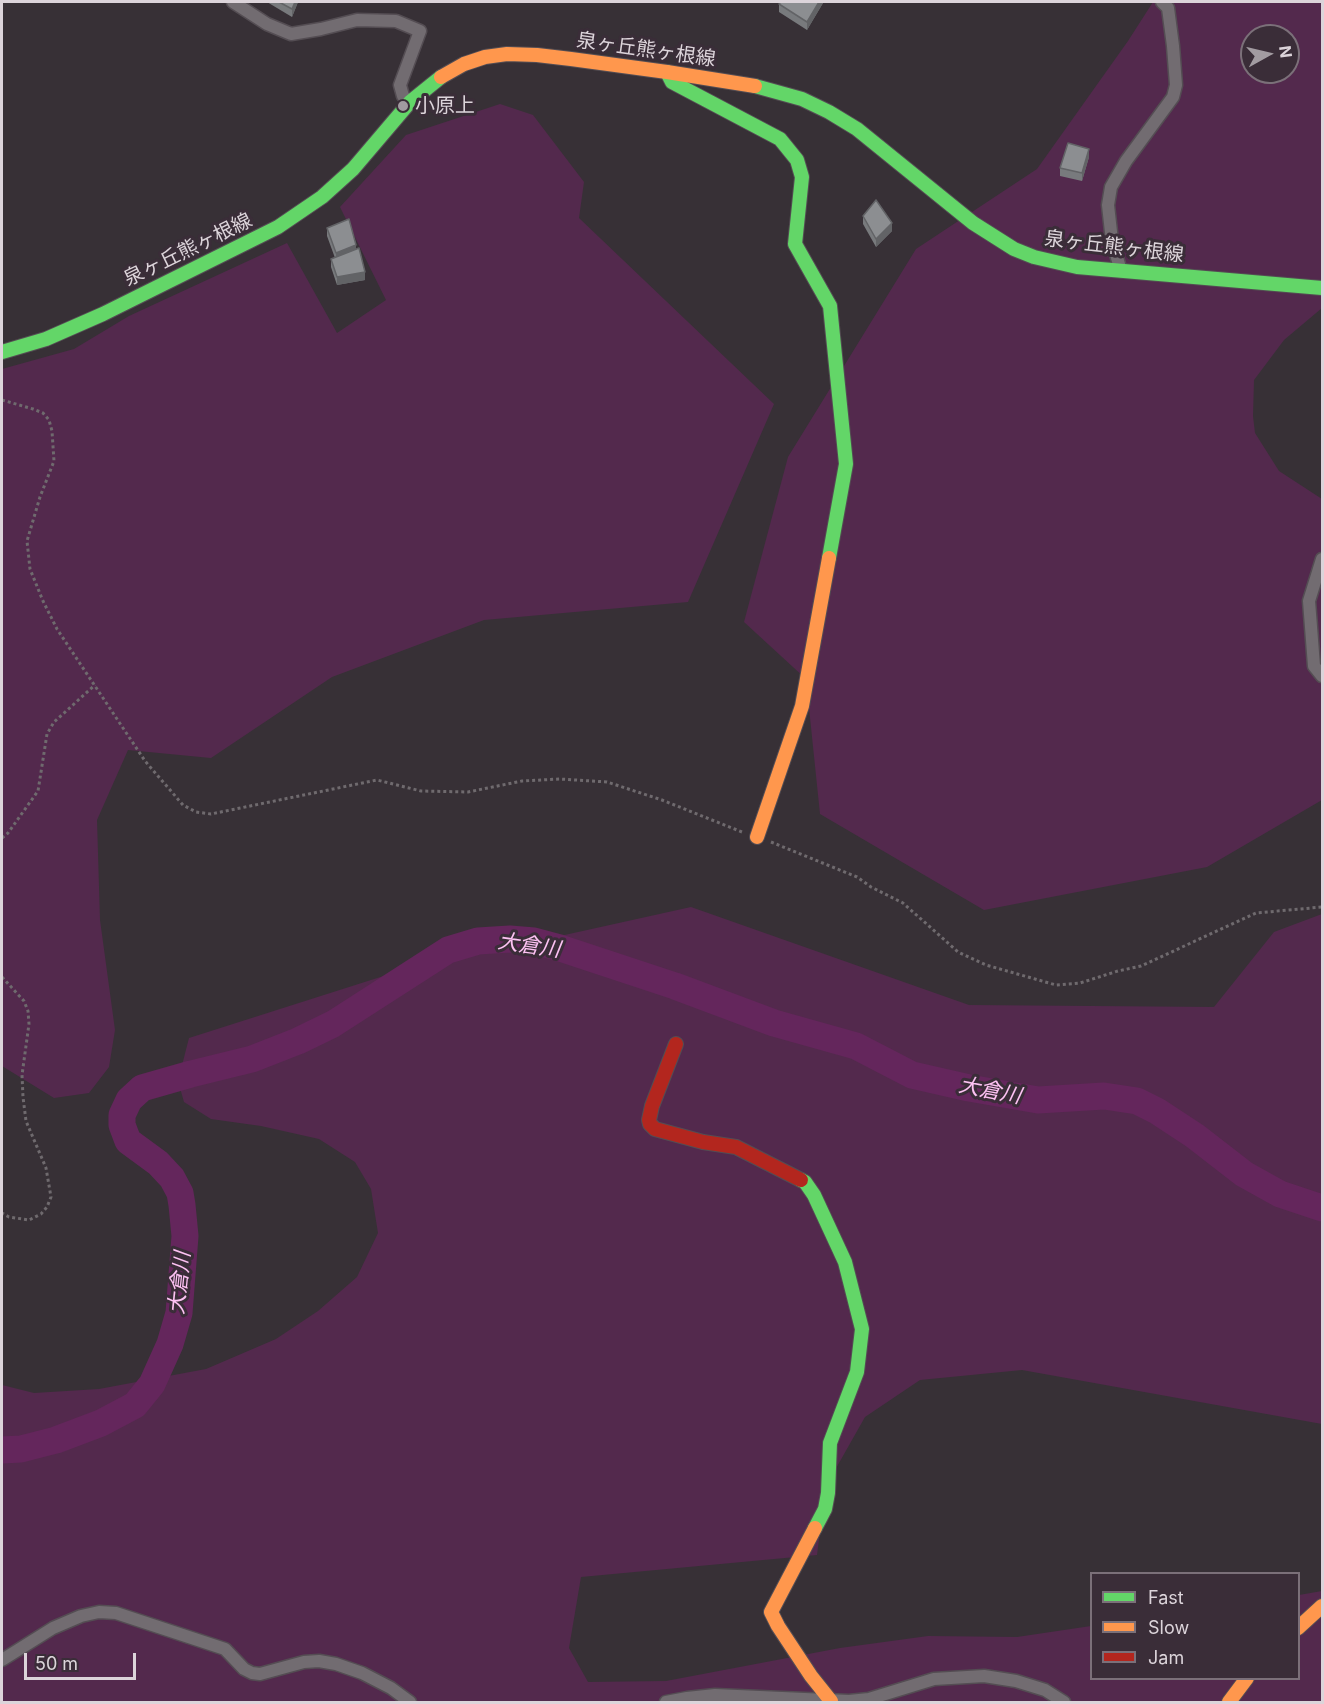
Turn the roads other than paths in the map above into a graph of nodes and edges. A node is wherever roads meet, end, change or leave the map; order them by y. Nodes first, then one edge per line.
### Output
1 (233, 2) edge
2 (1162, 2) edge
3 (667, 72) junction
4 (410, 102) junction
5 (1121, 271) junction
6 (1323, 288) edge
7 (2, 352) edge
8 (1323, 559) edge
9 (1323, 676) edge
10 (757, 837) road end
11 (676, 1044) dead end
12 (1323, 1606) edge
13 (1300, 1627) edge
14 (2, 1660) edge
15 (1246, 1680) edge
16 (831, 1701) edge
17 (410, 1702) edge
18 (666, 1702) edge
19 (1064, 1702) edge
20 (1229, 1702) edge

1 - 4 street
2 - 5 street
3 - 4 street, 泉ヶ丘熊ヶ根線
3 - 5 street, 泉ヶ丘熊ヶ根線
3 - 10 street
4 - 7 street, 泉ヶ丘熊ヶ根線
5 - 6 street, 泉ヶ丘熊ヶ根線
8 - 9 street
11 - 16 street
12 - 13 street
14 - 17 street
15 - 20 street
16 - 18 street
16 - 19 street

